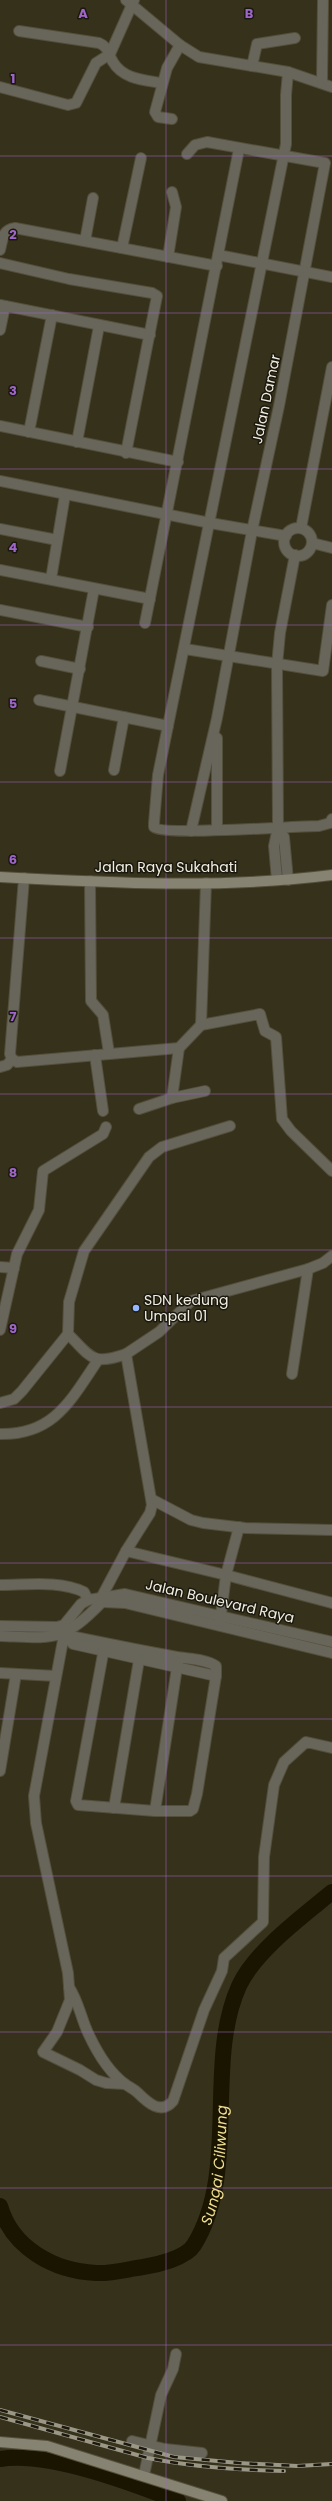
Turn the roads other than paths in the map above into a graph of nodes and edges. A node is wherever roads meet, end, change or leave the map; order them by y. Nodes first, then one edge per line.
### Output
1 (323, 0) edge
2 (130, 1) edge
3 (18, 31) dead end
4 (295, 38) dead end
5 (180, 45) junction
6 (110, 54) junction
7 (252, 66) junction
8 (288, 72) junction
9 (161, 83) junction
10 (322, 83) junction
11 (0, 87) edge
12 (332, 87) edge
13 (172, 119) dead end
14 (239, 149) junction
15 (187, 154) dead end
16 (284, 155) junction
17 (141, 158) dead end
18 (172, 192) dead end
19 (93, 198) dead end
20 (85, 241) junction
21 (122, 248) junction
22 (0, 250) edge
23 (218, 255) junction
24 (168, 257) junction
25 (0, 262) edge
26 (263, 264) junction
27 (217, 266) junction
28 (305, 272) junction
29 (332, 277) edge
30 (2, 305) edge
31 (52, 315) junction
32 (99, 326) junction
33 (0, 330) edge
34 (150, 335) junction
35 (332, 367) edge
36 (0, 426) edge
37 (28, 432) junction
38 (77, 442) junction
39 (126, 453) junction
40 (178, 462) junction
41 (0, 482) edge
42 (65, 495) junction
43 (166, 515) junction
44 (210, 523) junction
45 (301, 528) junction
46 (0, 529) edge
47 (252, 531) junction
48 (286, 536) junction
49 (57, 540) junction
50 (312, 543) junction
51 (332, 548) edge
52 (295, 555) junction
53 (0, 570) edge
54 (51, 579) junction
55 (94, 589) junction
56 (150, 599) junction
57 (332, 605) edge
58 (0, 610) edge
59 (145, 624) dead end
60 (88, 627) junction
61 (329, 634) edge
62 (184, 649) junction
63 (228, 658) junction
64 (41, 661) dead end
65 (277, 665) junction
66 (80, 669) junction
67 (39, 700) dead end
68 (73, 706) junction
69 (124, 717) junction
70 (217, 718) junction
71 (168, 726) junction
72 (114, 770) dead end
73 (60, 771) dead end
74 (332, 819) edge
75 (278, 827) junction
76 (217, 830) junction
77 (191, 831) junction
78 (332, 874) edge
79 (0, 877) edge
80 (24, 878) junction
81 (277, 880) junction
82 (288, 880) junction
83 (90, 881) junction
84 (206, 883) junction
85 (201, 1025) junction
86 (178, 1048) junction
87 (109, 1053) junction
88 (95, 1055) junction
89 (12, 1059) junction
90 (0, 1067) edge
91 (205, 1091) dead end
92 (172, 1098) junction
93 (139, 1109) dead end
94 (103, 1110) dead end
95 (230, 1126) dead end
96 (106, 1127) dead end
97 (332, 1171) edge
98 (332, 1256) edge
99 (0, 1267) edge
100 (14, 1268) junction
101 (308, 1269) junction
102 (0, 1330) edge
103 (68, 1334) junction
104 (126, 1354) junction
105 (98, 1360) junction
106 (292, 1374) dead end
107 (0, 1402) edge
108 (0, 1434) edge
109 (153, 1500) junction
110 (239, 1527) junction
111 (332, 1530) edge
112 (126, 1552) junction
113 (226, 1575) junction
114 (0, 1585) edge
115 (88, 1600) junction
116 (102, 1600) junction
117 (332, 1603) edge
118 (221, 1620) junction
119 (0, 1626) edge
120 (64, 1634) junction
121 (0, 1636) edge
122 (332, 1642) edge
123 (104, 1647) junction
124 (332, 1653) edge
125 (140, 1655) junction
126 (178, 1662) junction
127 (0, 1673) edge
128 (16, 1674) junction
129 (56, 1676) junction
130 (332, 1748) edge
131 (0, 1771) edge
132 (114, 1808) junction
133 (155, 1811) junction
134 (70, 1986) junction
135 (124, 2084) junction
136 (176, 2354) dead end
137 (132, 2441) dead end
138 (0, 2442) edge
139 (150, 2446) junction
140 (202, 2453) dead end
141 (144, 2475) junction
142 (222, 2501) edge

1 - 10 street
2 - 5 street
2 - 6 street
3 - 6 street
4 - 7 street
5 - 7 street
5 - 9 street
6 - 9 street
6 - 11 street
7 - 8 street
8 - 10 street
8 - 16 street
9 - 13 street
10 - 12 street
14 - 15 street
14 - 16 street
14 - 23 street
16 - 26 street
16 - 28 street, Jalan Damar
17 - 21 street
18 - 24 street
19 - 20 street
20 - 21 street
20 - 22 street
21 - 24 street
23 - 26 street
23 - 27 street
24 - 27 street
25 - 34 street
26 - 28 street
26 - 44 street
27 - 40 street
28 - 29 street
28 - 47 street, Jalan Damar
30 - 31 street
30 - 33 street
31 - 32 street
31 - 37 street
32 - 34 street
32 - 38 street
34 - 39 street
35 - 45 street
36 - 37 street
37 - 38 street
38 - 39 street
39 - 40 street
40 - 43 street
41 - 42 street
42 - 43 street
42 - 49 street
43 - 44 street
43 - 56 street
44 - 47 street
44 - 62 street
45 - 48 street
45 - 50 street
46 - 49 street
47 - 48 street
47 - 63 street, Jalan Damar
48 - 52 street
49 - 54 street
50 - 51 street
50 - 52 street
52 - 65 street
53 - 54 street
54 - 55 street
55 - 56 street
55 - 60 street
56 - 59 street
57 - 61 street
58 - 60 street
60 - 66 street
61 - 65 street
62 - 63 street
62 - 71 street
63 - 65 street
63 - 70 street, Jalan Damar
64 - 66 street
65 - 75 street
66 - 68 street
67 - 68 street
68 - 69 street
68 - 73 street
69 - 71 street
69 - 72 street
70 - 76 street
70 - 77 street
71 - 77 street
74 - 75 street
75 - 76 street
75 - 81 street
75 - 82 street
76 - 77 street
78 - 82 main road, Jalan Raya Sukahati
79 - 80 main road, Jalan Raya Sukahati
80 - 83 main road, Jalan Raya Sukahati
80 - 89 street
81 - 82 main road, Jalan Raya Sukahati
81 - 84 main road, Jalan Raya Sukahati
83 - 84 main road, Jalan Raya Sukahati
83 - 87 street
84 - 85 street
85 - 86 street
85 - 97 street
86 - 87 street
86 - 92 street
87 - 88 street
88 - 89 street
88 - 94 street
89 - 90 street
91 - 92 street
92 - 93 street
95 - 103 street
96 - 100 street
98 - 101 street
99 - 100 street
100 - 102 street
101 - 104 street
101 - 106 street
103 - 105 street
103 - 107 street
104 - 105 street
104 - 109 street
105 - 108 street
109 - 110 street
109 - 112 street
110 - 111 street
110 - 113 street
112 - 113 street
112 - 116 street
113 - 117 street
113 - 118 street
114 - 115 street
115 - 116 street, Jalan Boulevard Raya
115 - 120 street
116 - 118 street, Jalan Boulevard Raya
116 - 120 street
118 - 122 street, Jalan Boulevard Raya
118 - 124 street, Jalan Boulevard Raya
119 - 120 street
120 - 121 street
120 - 123 street
120 - 129 street
123 - 125 street
123 - 132 street
125 - 126 street
125 - 132 street
126 - 133 street
126 - 133 street
127 - 128 street
128 - 129 street
128 - 131 street
129 - 134 street
130 - 135 street
132 - 133 street
134 - 135 street
134 - 135 street
136 - 139 street
137 - 139 street
138 - 141 main road
139 - 140 street
139 - 141 street
141 - 142 main road

